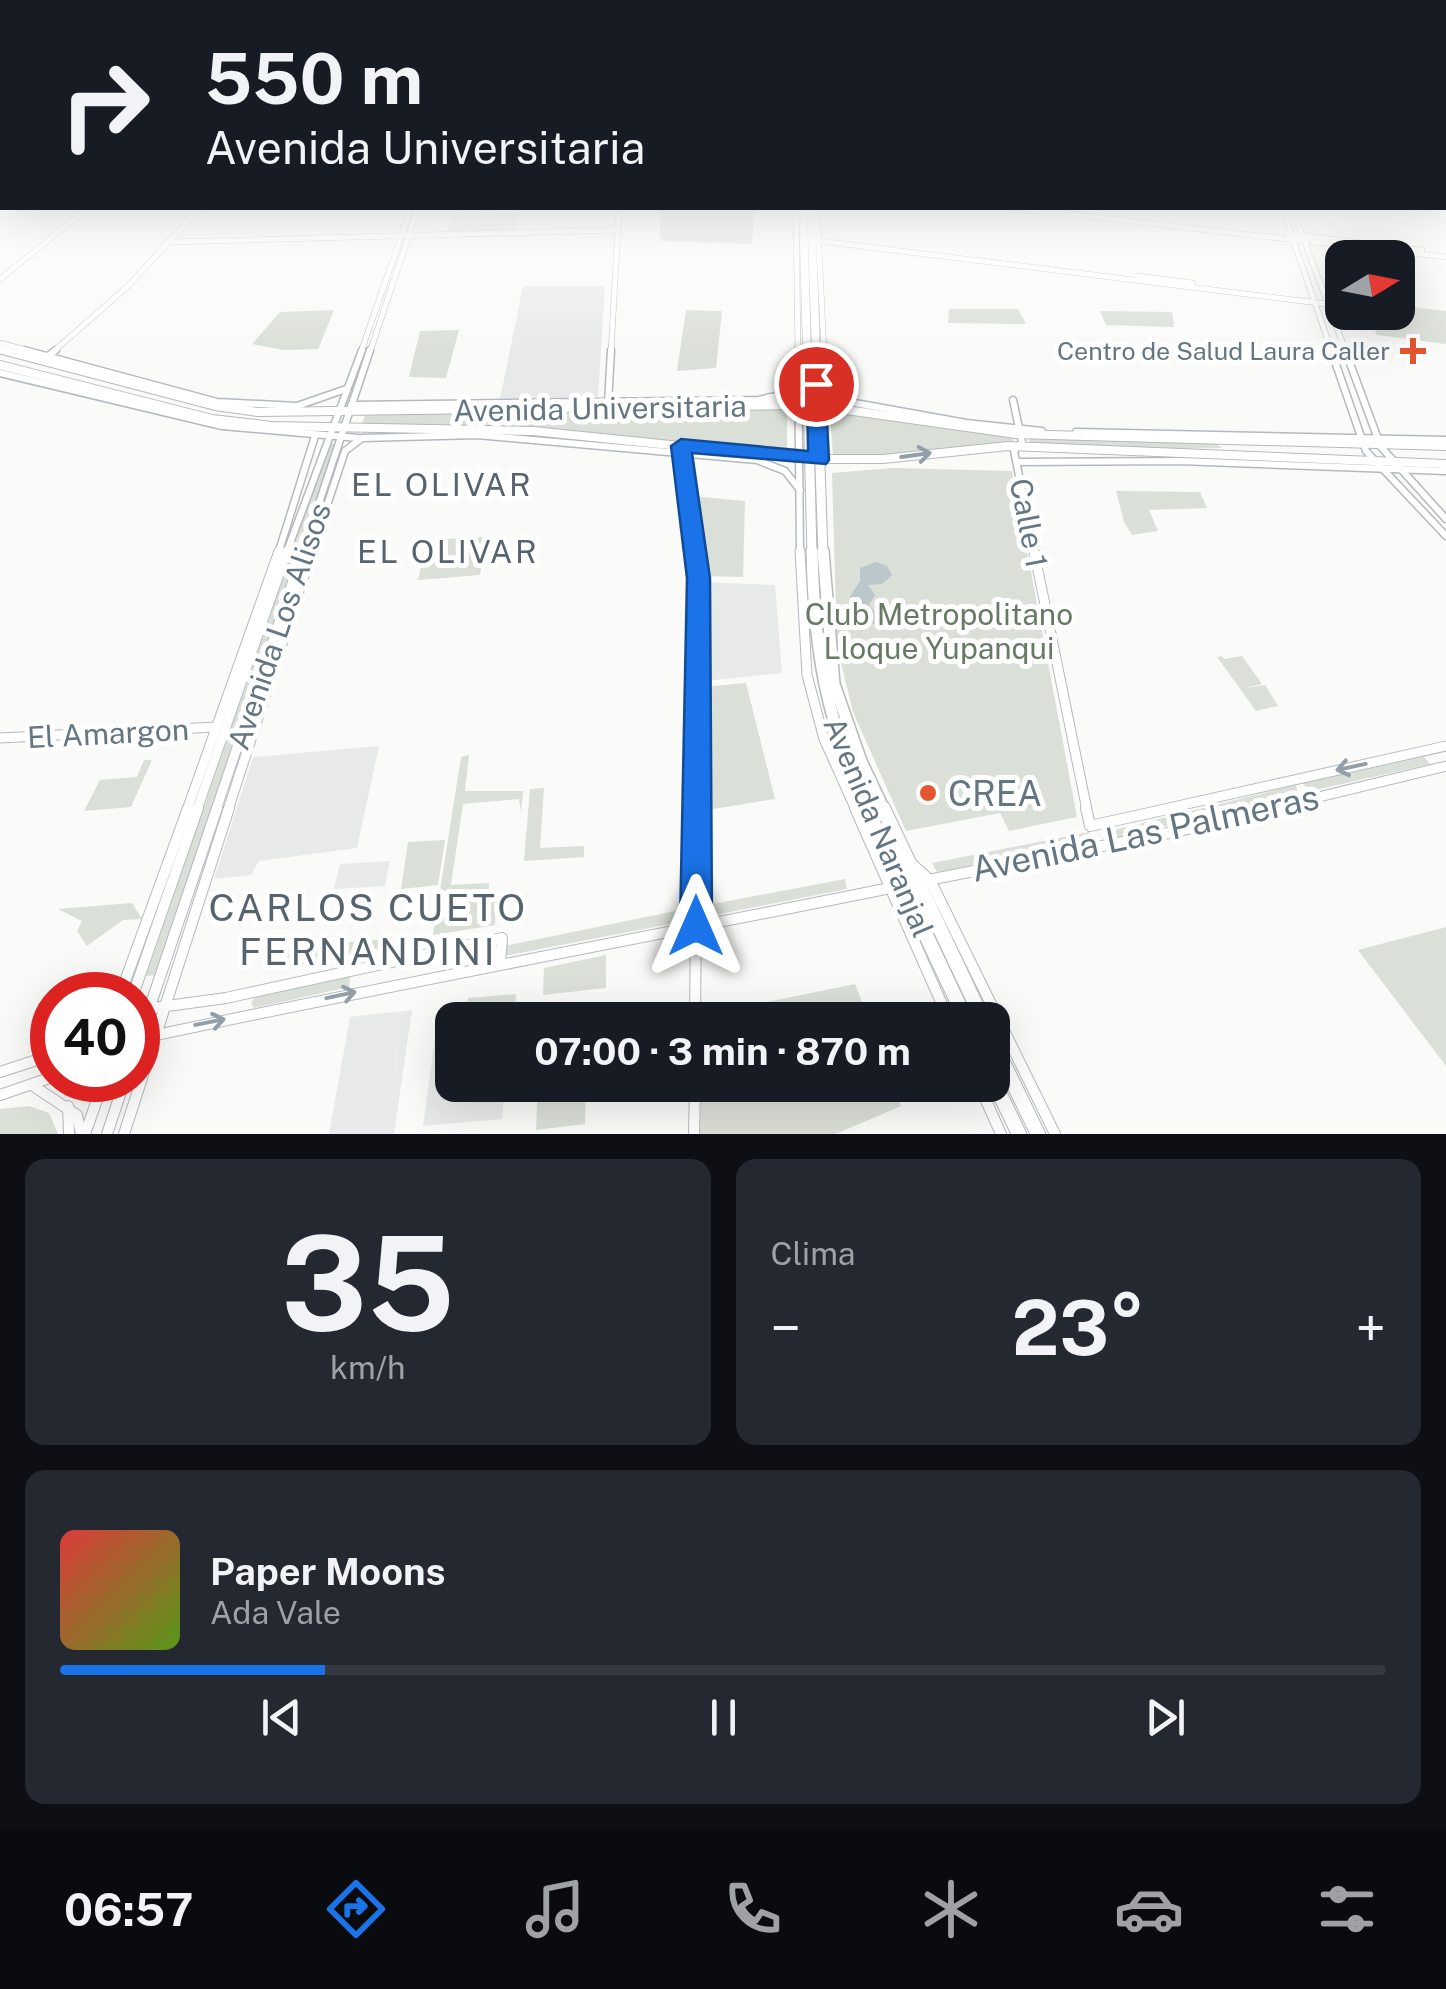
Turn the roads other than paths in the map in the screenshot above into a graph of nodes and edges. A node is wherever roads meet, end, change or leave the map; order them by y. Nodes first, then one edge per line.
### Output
1 (42, 245) edge
2 (166, 245) edge
3 (402, 245) edge
4 (617, 245) edge
5 (799, 245) edge
6 (801, 245) edge
7 (816, 245) edge
8 (864, 245) edge
9 (1295, 245) edge
10 (1306, 245) edge
11 (1362, 245) edge
12 (1446, 255) edge
13 (0, 279) edge
14 (1325, 299) edge
15 (1314, 300) junction
16 (1325, 302) edge
17 (1337, 330) edge
18 (367, 344) junction
19 (0, 346) edge
20 (46, 355) junction
21 (0, 365) edge
22 (0, 373) edge
23 (53, 378) junction
24 (798, 380) junction
25 (356, 388) junction
26 (64, 389) junction
27 (346, 389) junction
28 (768, 400) junction
29 (1013, 400) dead end
30 (810, 401) junction
31 (379, 405) junction
32 (456, 405) junction
33 (608, 405) junction
34 (676, 405) junction
35 (351, 409) junction
36 (295, 410) junction
37 (168, 412) junction
38 (335, 412) junction
39 (433, 412) junction
40 (345, 427) junction
41 (436, 428) junction
42 (278, 429) junction
43 (1022, 432) junction
44 (448, 433) junction
45 (324, 434) junction
46 (342, 438) junction
47 (362, 438) junction
48 (1229, 438) junction
49 (1244, 438) junction
50 (1361, 439) junction
51 (1378, 439) junction
52 (1217, 440) junction
53 (1446, 443) edge
54 (350, 445) joint
55 (1014, 446) junction
56 (681, 449) junction
57 (1224, 454) junction
58 (1250, 454) junction
59 (809, 459) junction
60 (1018, 462) junction
61 (1310, 462) junction
62 (1379, 466) junction
63 (1396, 467) junction
64 (1446, 467) edge
65 (800, 490) junction
66 (1446, 519) edge
67 (1446, 536) edge
68 (216, 727) junction
69 (0, 738) edge
70 (1446, 746) edge
71 (1446, 766) edge
72 (1090, 826) joint
73 (900, 861) junction
74 (924, 882) junction
75 (896, 887) junction
76 (696, 926) junction
77 (500, 964) junction
78 (128, 972) edge
79 (141, 972) edge
80 (157, 972) edge
81 (251, 992) junction
82 (695, 1002) edge
83 (943, 1002) edge
84 (957, 1002) edge
85 (975, 1002) edge
86 (165, 1005) junction
87 (160, 1006) edge
88 (246, 1015) junction
89 (160, 1020) edge
90 (160, 1033) edge
91 (30, 1062) edge
92 (0, 1072) edge
93 (1010, 1077) edge
94 (30, 1086) edge
95 (0, 1094) edge
96 (61, 1102) edge
97 (95, 1102) edge
98 (118, 1102) edge
99 (134, 1102) edge
100 (695, 1102) edge
101 (987, 1102) edge
102 (1004, 1102) edge
103 (68, 1106) junction
104 (69, 1134) edge
105 (83, 1134) edge
106 (107, 1134) edge
107 (124, 1134) edge
108 (694, 1134) edge
109 (1001, 1134) edge
110 (1019, 1134) edge
111 (1038, 1134) edge
112 (1054, 1134) edge

1 - 13 main road
2 - 20 main road
3 - 18 main road, Avenida Los Alisos
4 - 33 main road
5 - 24 main road, Avenida Naranjal
6 - 30 highway, Avenida Naranjal
7 - 30 highway, Avenida Naranjal
8 - 15 main road
9 - 15 main road
10 - 14 main road
11 - 12 main road
15 - 16 main road
15 - 50 main road
17 - 51 main road
18 - 25 main road, Avenida Los Alisos
18 - 27 main road, Avenida Los Alisos
19 - 20 main road, Avenida Universitaria
19 - 36 main road, Avenida Universitaria
20 - 36 main road, Avenida Universitaria
21 - 23 main road, Avenida Universitaria
22 - 26 main road, Avenida Universitaria
23 - 26 main road
23 - 37 main road, Avenida Universitaria
24 - 28 main road, Avenida Universitaria
24 - 30 main road, Avenida Naranjal
25 - 31 main road
25 - 35 main road, Avenida Los Alisos
26 - 37 main road, Avenida Universitaria
27 - 36 main road, Avenida Universitaria
27 - 38 main road, Avenida Los Alisos
28 - 30 highway
28 - 34 main road, Avenida Universitaria
29 - 43 main road
30 - 34 main road, Avenida Universitaria
30 - 43 main road, Avenida Universitaria
30 - 59 highway, Avenida Naranjal
31 - 32 main road, Avenida Universitaria
31 - 35 main road, Avenida Universitaria
32 - 33 main road, Avenida Universitaria
32 - 39 main road
33 - 34 main road, Avenida Universitaria
33 - 39 main road, Avenida Universitaria
35 - 38 main road, Avenida Universitaria
35 - 39 main road, Avenida Universitaria
35 - 40 main road, Avenida Los Alisos
36 - 38 main road, Avenida Universitaria
37 - 42 main road, Avenida Universitaria
38 - 45 main road, Avenida Los Alisos
40 - 41 main road, Avenida Universitaria
40 - 45 main road, Avenida Universitaria
40 - 46 main road, Avenida Los Alisos
41 - 44 main road
41 - 56 main road, Avenida Universitaria
42 - 45 main road, Avenida Universitaria
42 - 45 main road, Avenida Universitaria
43 - 48 main road, Avenida Universitaria
43 - 52 main road, Avenida Universitaria
43 - 55 main road, Calle 1
44 - 47 main road, Avenida Universitaria
44 - 56 main road, Avenida Universitaria
45 - 46 main road, Avenida Universitaria
45 - 68 main road, Avenida Los Alisos
45 - 79 main road, Avenida Los Alisos
46 - 47 main road, Avenida Universitaria
46 - 80 main road, Avenida Los Alisos
47 - 54 main road, Avenida Universitaria
48 - 49 main road, Avenida Universitaria
48 - 52 main road, Avenida Universitaria
49 - 50 main road, Avenida Universitaria
49 - 50 main road, Avenida Universitaria
49 - 58 main road
50 - 51 main road, Avenida Universitaria
50 - 62 main road
51 - 53 main road, Avenida Universitaria
51 - 63 main road
52 - 57 main road
54 - 86 main road, Avenida Los Alisos
55 - 57 main road, Avenida Universitaria
59 -> 55 main road, Avenida Universitaria
55 - 60 main road, Calle 1
56 - 59 main road, Avenida Universitaria
56 - 65 main road, Avenida Universitaria
56 - 76 main road
57 - 58 main road, Avenida Universitaria
58 - 61 main road, Avenida Universitaria
59 - 65 main road, Avenida Naranjal
59 - 73 highway, Avenida Naranjal
60 - 61 main road, Avenida Universitaria
60 - 72 main road, Calle 1
61 - 62 main road, Avenida Universitaria
62 - 63 main road, Avenida Universitaria
62 - 67 main road
63 - 64 main road, Avenida Universitaria
63 - 66 main road
65 - 75 main road, Avenida Naranjal
68 - 69 main road, El Amargon
68 - 78 main road, Avenida Los Alisos
70 -> 72 main road, Avenida Las Palmeras
71 - 74 main road, Avenida Las Palmeras
73 - 74 highway, Avenida Naranjal
73 - 75 highway, Avenida Naranjal
74 - 75 main road, Avenida Las Palmeras
74 - 85 highway, Avenida Naranjal
74 - 112 main road, Avenida Naranjal
75 - 76 main road, Avenida Las Palmeras
75 - 83 main road, Avenida Naranjal
75 - 84 highway, Avenida Naranjal
76 - 77 main road, Avenida Las Palmeras
76 - 82 main road
77 - 81 main road
88 -> 77 main road, Avenida Las Palmeras
81 - 86 main road
81 - 88 main road
86 - 87 main road
86 - 89 main road, Avenida Los Alisos
90 -> 88 main road, Avenida Las Palmeras
91 - 92 main road
93 - 111 highway
94 - 95 main road
96 - 103 main road
97 - 105 main road
98 - 106 main road
99 - 107 main road, Avenida Los Alisos
100 - 108 main road
101 - 109 main road
102 - 110 highway
103 - 104 main road
103 - 105 main road

